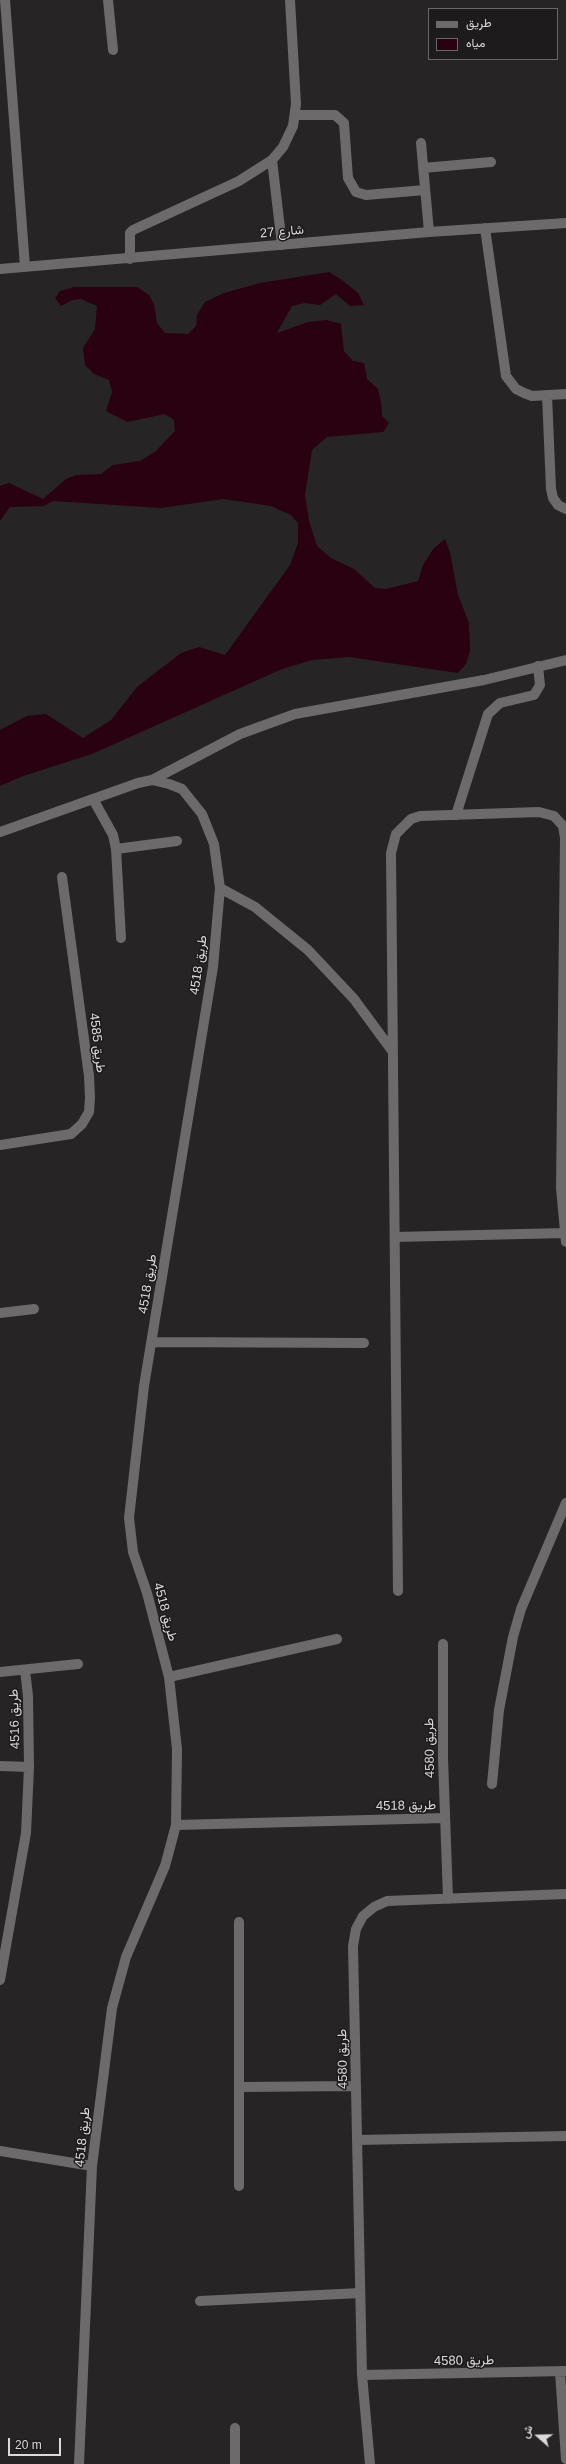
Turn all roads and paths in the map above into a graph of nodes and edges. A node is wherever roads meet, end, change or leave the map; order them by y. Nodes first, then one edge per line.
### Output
1 (5, 0) edge
2 (108, 0) edge
3 (290, 0) edge
4 (112, 50) dead end
5 (295, 115) junction
6 (421, 143) dead end
7 (272, 160) junction
8 (491, 162) dead end
9 (423, 168) junction
10 (425, 190) junction
11 (566, 223) edge
12 (485, 228) junction
13 (429, 232) junction
14 (282, 245) junction
15 (130, 259) junction
16 (25, 267) junction
17 (0, 269) edge
18 (566, 394) edge
19 (547, 395) junction
20 (566, 509) edge
21 (566, 660) edge
22 (538, 666) junction
23 (152, 780) junction
24 (93, 798) junction
25 (456, 816) junction
26 (0, 832) edge
27 (177, 841) dead end
28 (116, 849) junction
29 (62, 877) dead end
30 (220, 888) junction
31 (121, 938) dead end
32 (393, 1052) junction
33 (564, 1144) edge
34 (0, 1145) edge
35 (395, 1237) junction
36 (565, 1238) edge
37 (34, 1309) dead end
38 (0, 1313) edge
39 (152, 1342) junction
40 (364, 1343) dead end
41 (566, 1503) edge
42 (398, 1591) dead end
43 (337, 1639) dead end
44 (442, 1644) dead end
45 (78, 1664) dead end
46 (25, 1670) junction
47 (0, 1672) edge
48 (169, 1677) junction
49 (0, 1766) edge
50 (29, 1767) junction
51 (492, 1784) dead end
52 (445, 1818) junction
53 (176, 1825) junction
54 (566, 1894) edge
55 (448, 1899) junction
56 (239, 1922) dead end
57 (0, 1980) edge
58 (356, 2086) junction
59 (240, 2087) junction
60 (566, 2136) edge
61 (357, 2140) junction
62 (0, 2151) edge
63 (92, 2166) junction
64 (239, 2186) dead end
65 (360, 2293) junction
66 (200, 2301) dead end
67 (563, 2372) edge
68 (362, 2376) junction
69 (235, 2428) dead end
70 (566, 2459) edge
71 (79, 2464) edge
72 (235, 2464) edge
73 (370, 2464) edge

1 - 16 street
2 - 4 street
3 - 5 street
5 - 7 street
5 - 10 street
6 - 9 street
7 - 14 street
7 - 15 street
8 - 9 street
9 - 10 street
10 - 13 street
11 - 12 street, شارع 27
12 - 13 street, شارع 27
12 - 19 street
13 - 14 street, شارع 27
14 - 15 street, شارع 27
15 - 16 street, شارع 27
16 - 17 street, شارع 27
18 - 19 street
19 - 20 street
21 - 22 street
22 - 23 street
22 - 25 street
23 - 24 street
23 - 30 street, طريق 4518
24 - 26 street
24 - 28 street
25 - 32 street
25 - 33 street
27 - 28 street
28 - 31 street
29 - 34 street, طريق 4585
30 - 32 street
30 - 39 street, طريق 4518
32 - 35 street
33 - 36 street
35 - 36 street
35 - 42 street
37 - 38 street
39 - 40 street
39 - 48 street, طريق 4518
41 - 51 street
43 - 48 street
44 - 52 street, طريق 4580
45 - 46 street
46 - 47 street
46 - 50 street, طريق 4516
48 - 53 street, طريق 4518
49 - 50 street, طريق 4516
50 - 57 street, طريق 4516
52 - 53 street, طريق 4518
52 - 55 street, طريق 4580
53 - 63 street, طريق 4518
54 - 55 street, طريق 4580
55 - 58 street, طريق 4580
56 - 59 street
58 - 59 street
58 - 61 street, طريق 4580
59 - 64 street
60 - 61 street
61 - 65 street, طريق 4580
62 - 63 street
63 - 71 street, طريق 4518
65 - 66 street
65 - 68 street, طريق 4580
67 - 68 street, طريق 4580
67 - 70 street
68 - 73 street, طريق 4580
69 - 72 street

